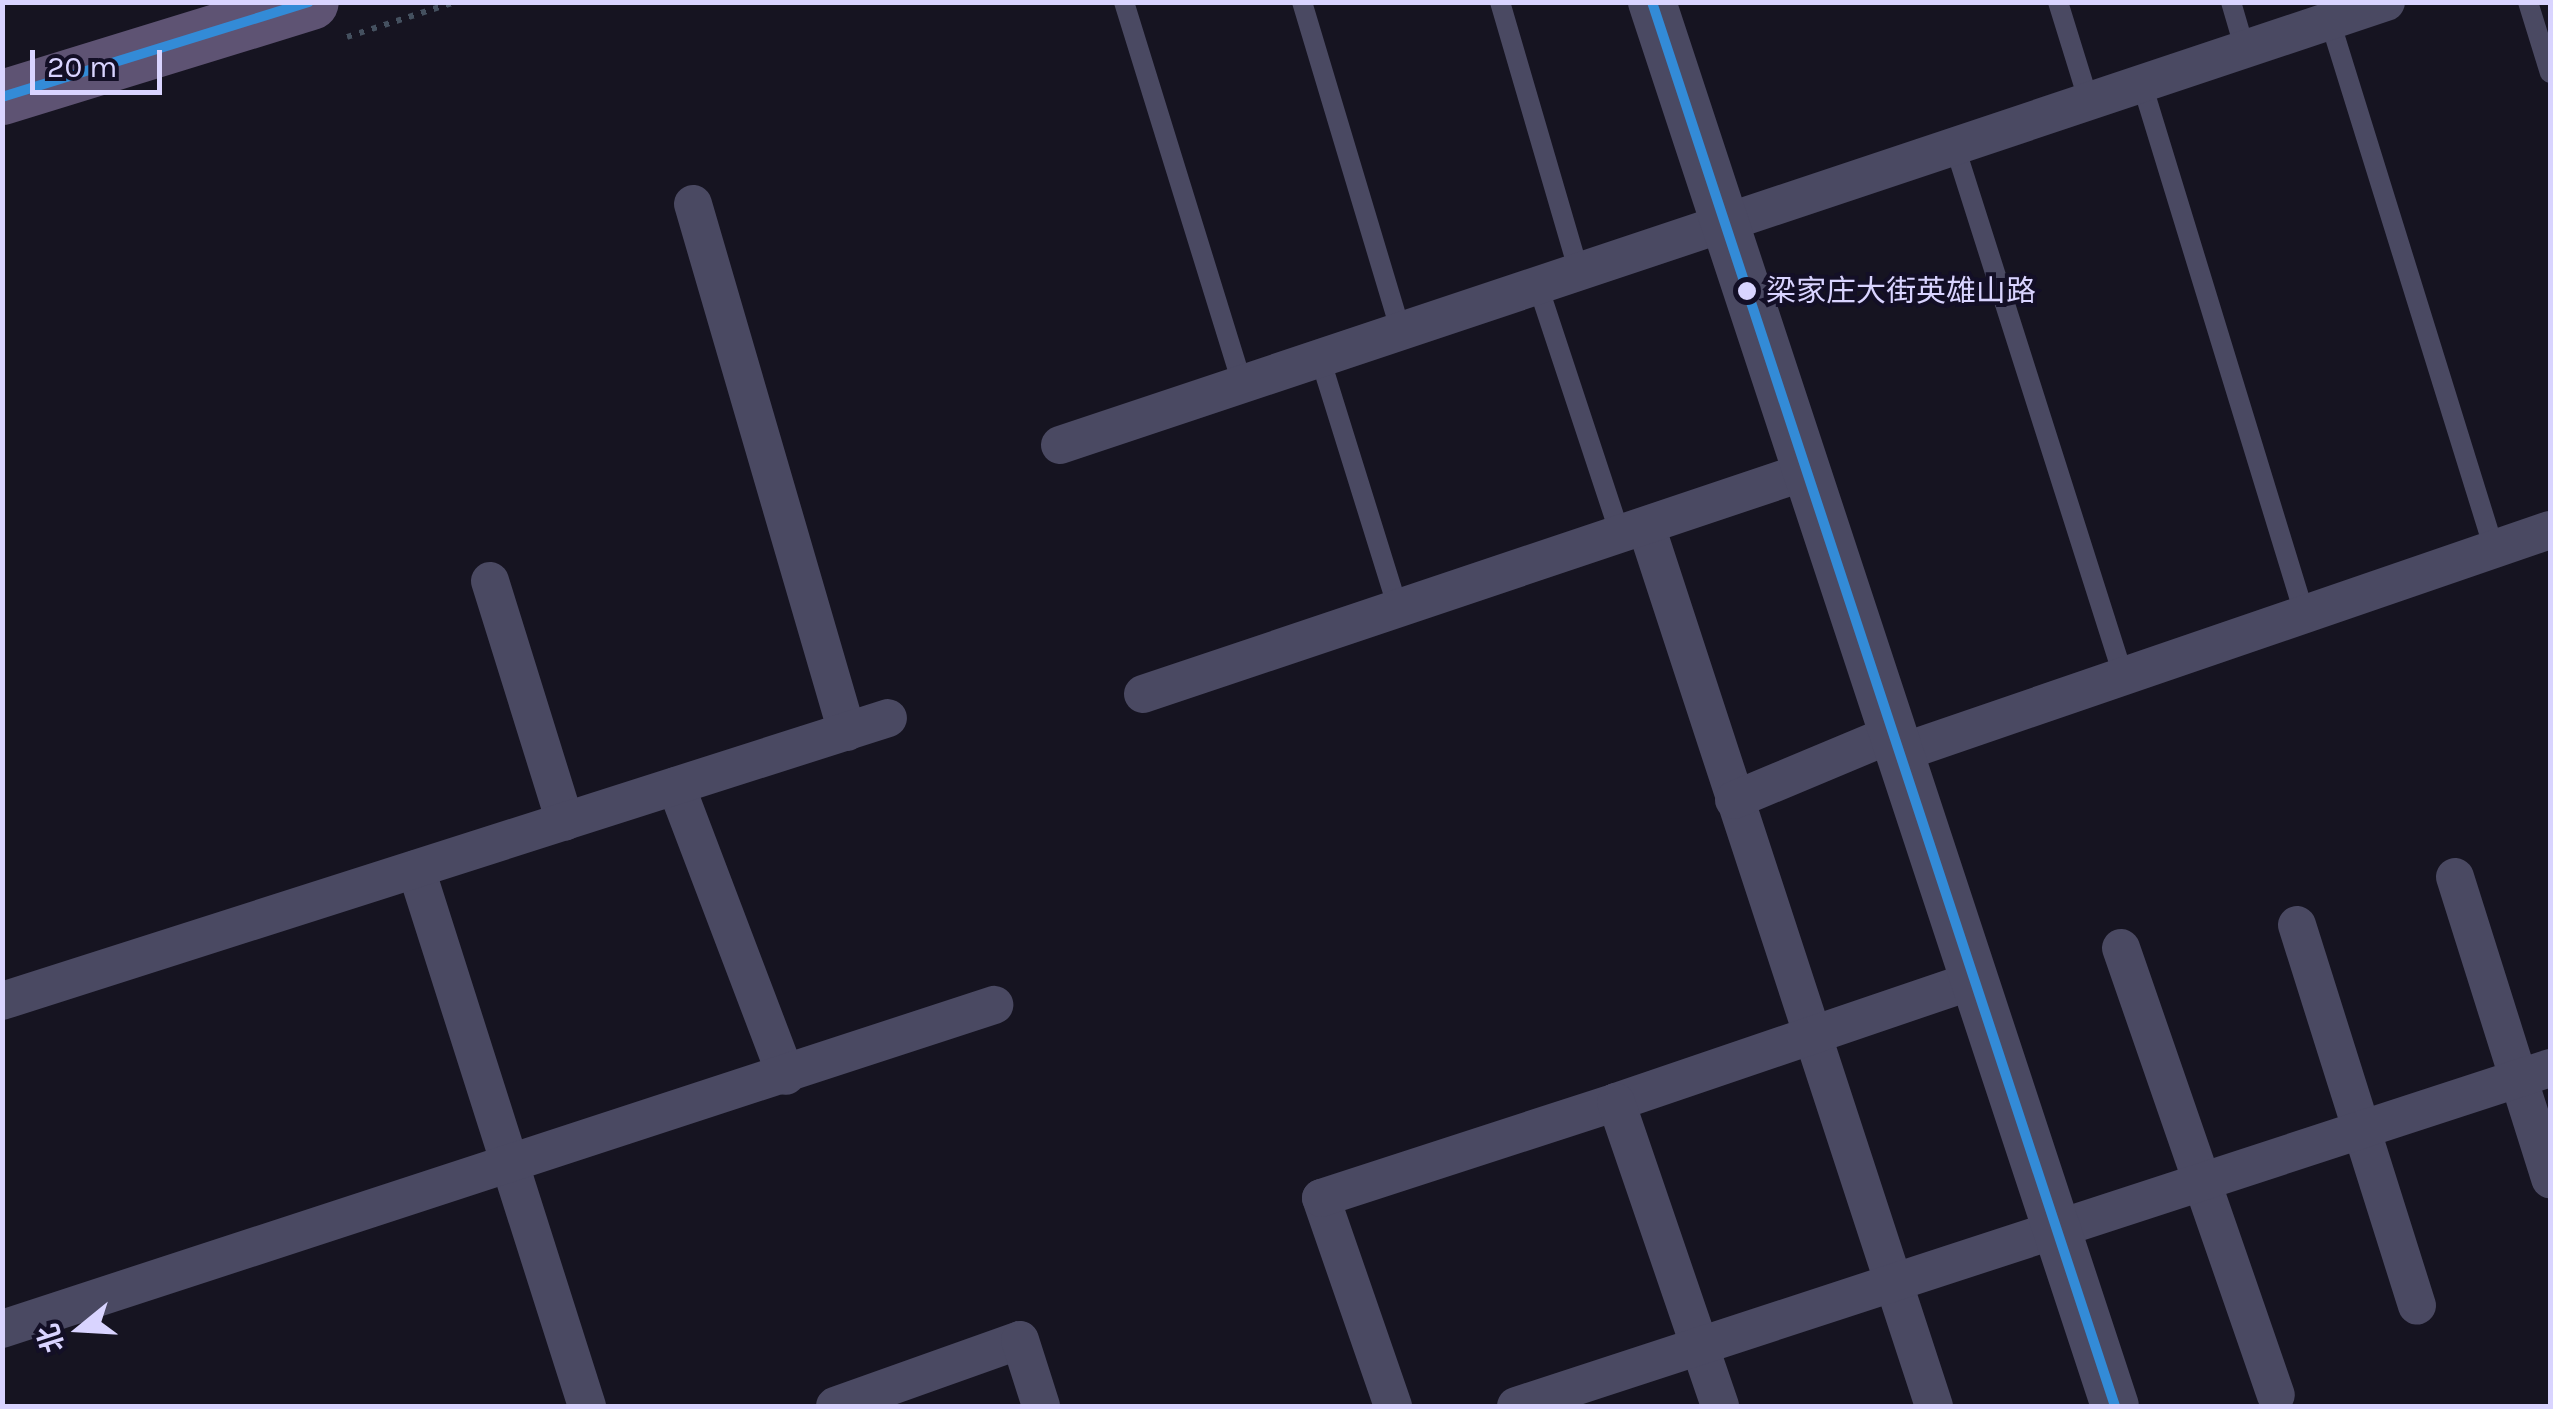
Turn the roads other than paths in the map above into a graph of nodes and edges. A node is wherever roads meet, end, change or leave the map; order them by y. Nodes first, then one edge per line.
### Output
1 (312, 2) edge
2 (1124, 2) edge
3 (1302, 2) edge
4 (1500, 2) edge
5 (1652, 2) edge
6 (2058, 2) edge
7 (2231, 2) edge
8 (2386, 2) edge
9 (2528, 2) edge
10 (2330, 21) junction
11 (2245, 50) junction
12 (2550, 74) edge
13 (2142, 84) junction
14 (2, 98) edge
15 (2089, 102) junction
16 (1955, 147) junction
17 (693, 204) dead end
18 (1725, 224) junction
19 (1578, 272) junction
20 (1538, 286) junction
21 (1401, 331) junction
22 (1320, 358) junction
23 (1242, 384) junction
24 (1060, 445) dead end
25 (1807, 472) junction
26 (1633, 530) junction
27 (2550, 530) edge
28 (2494, 549) junction
29 (490, 581) dead end
30 (1398, 609) junction
31 (2304, 613) junction
32 (2123, 674) junction
33 (1143, 694) dead end
34 (888, 718) dead end
35 (847, 732) junction
36 (1897, 743) junction
37 (676, 786) junction
38 (1734, 800) junction
39 (564, 822) junction
40 (416, 869) junction
41 (2456, 878) dead end
42 (2297, 924) dead end
43 (2121, 948) dead end
44 (1974, 980) junction
45 (2, 1001) edge
46 (994, 1005) dead end
47 (1810, 1036) junction
48 (2534, 1073) edge
49 (786, 1076) junction
50 (1616, 1102) junction
51 (2360, 1130) junction
52 (512, 1170) junction
53 (2550, 1179) edge
54 (2204, 1180) junction
55 (2056, 1228) junction
56 (1891, 1282) junction
57 (2417, 1306) dead end
58 (2, 1329) edge
59 (1700, 1345) junction
60 (2276, 1395) dead end
61 (587, 1406) edge
62 (835, 1406) edge
63 (1041, 1406) edge
64 (1393, 1406) edge
65 (1516, 1406) edge
66 (1720, 1406) edge
67 (1934, 1406) edge
68 (2116, 1406) edge

1 - 14 main road
2 - 23 lane
3 - 21 lane
4 - 19 lane
5 - 18 street
6 - 15 lane
7 - 11 lane
8 - 10 street
9 - 12 lane
10 - 11 street
10 - 28 lane
11 - 13 street
13 - 15 street
13 - 31 lane
15 - 16 street
16 - 18 street
16 - 32 lane
17 - 35 street
18 - 19 street
18 - 25 street
19 - 20 street
20 - 21 street
20 - 26 lane
21 - 22 street
22 - 23 street
22 - 30 lane
23 - 24 street
25 - 26 street
25 - 36 street
26 - 30 street
26 - 38 street
27 - 28 street
28 - 31 street
29 - 39 street
30 - 33 street
31 - 32 street
32 - 36 street
34 - 35 street
35 - 37 street
36 - 38 street
36 - 44 street
37 - 39 street
37 - 49 street
38 - 47 street
39 - 40 street
40 - 45 street
40 - 52 street
41 - 48 street
42 - 51 street
43 - 54 street
44 - 47 street
44 - 55 street
46 - 49 street
47 - 50 street
47 - 56 street
48 - 51 street
48 - 53 street
49 - 52 street
50 - 59 street
50 - 64 street
51 - 54 street
51 - 57 street
52 - 58 street
52 - 61 street
54 - 55 street
54 - 60 street
55 - 56 street
55 - 68 street
56 - 59 street
56 - 67 street
59 - 65 street
59 - 66 street
62 - 63 street

